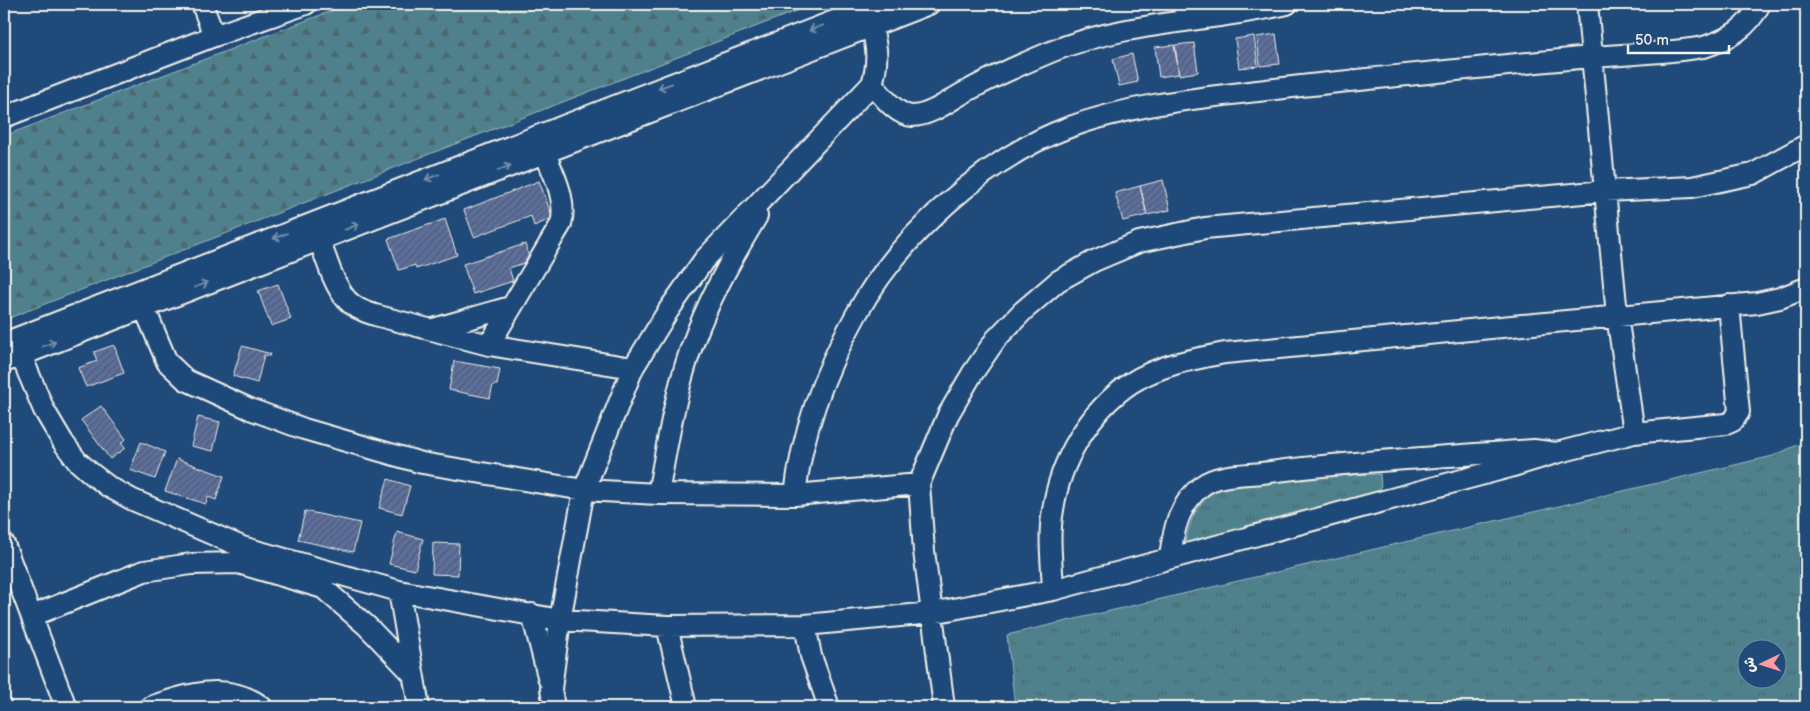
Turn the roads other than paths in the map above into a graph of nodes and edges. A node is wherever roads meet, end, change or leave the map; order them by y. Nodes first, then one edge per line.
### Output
1 (202, 4) edge
2 (306, 4) edge
3 (929, 4) edge
4 (1181, 4) edge
5 (1287, 4) edge
6 (1587, 4) edge
7 (1760, 4) edge
8 (870, 10) edge
9 (1206, 18) junction
10 (214, 36) junction
11 (1593, 57) junction
12 (872, 84) junction
13 (4, 117) edge
14 (541, 144) junction
15 (1806, 145) edge
16 (774, 187) junction
17 (1605, 191) junction
18 (317, 231) junction
19 (1806, 288) edge
20 (140, 299) junction
21 (1729, 306) junction
22 (510, 307) junction
23 (1618, 316) junction
24 (431, 330) junction
25 (489, 345) junction
26 (11, 350) edge
27 (633, 368) junction
28 (1634, 433) junction
29 (1556, 453) junction
30 (919, 484) junction
31 (584, 490) junction
32 (658, 494) junction
33 (795, 495) junction
34 (4, 544) edge
35 (240, 555) junction
36 (1170, 558) junction
37 (325, 579) junction
38 (1053, 590) junction
39 (399, 591) junction
40 (932, 613) junction
41 (532, 614) junction
42 (32, 616) junction
43 (560, 620) junction
44 (667, 626) junction
45 (805, 626) junction
46 (413, 674) junction
47 (552, 698) edge
48 (66, 707) edge
49 (150, 707) edge
50 (262, 707) edge
51 (420, 707) edge
52 (686, 707) edge
53 (830, 707) edge
54 (944, 707) edge

1 - 10 street
2 - 10 street
3 - 8 street
4 - 9 street
5 - 9 street
6 - 11 street
7 - 11 street
8 - 12 street
8 - 14 street
9 - 12 street
10 - 13 street
11 - 17 street
11 - 33 street
12 - 16 street
14 - 18 street
14 - 22 street
15 - 17 street
16 - 27 street
16 - 32 street
17 - 23 street
17 - 30 street
18 - 20 street
18 - 24 street
19 - 21 street
20 - 26 street
20 - 31 street
21 - 23 street
21 - 28 street
22 - 24 street
22 - 25 street
23 - 28 street
23 - 38 street
24 - 25 street
25 - 27 street
26 - 35 street
27 - 31 street
28 - 29 street
29 - 36 street
29 - 36 street
30 - 33 street
30 - 40 street
31 - 32 street
31 - 43 street
32 - 33 street
34 - 42 street
35 - 37 street
35 - 42 street
36 - 38 street
37 - 39 street
37 - 46 street
38 - 40 street
39 - 41 street
39 - 46 street
40 - 45 street
40 - 54 street
41 - 43 street
41 - 47 street
42 - 48 street
43 - 44 street
43 - 47 street
44 - 45 street
44 - 52 street
45 - 53 street
46 - 51 street
49 - 50 street

